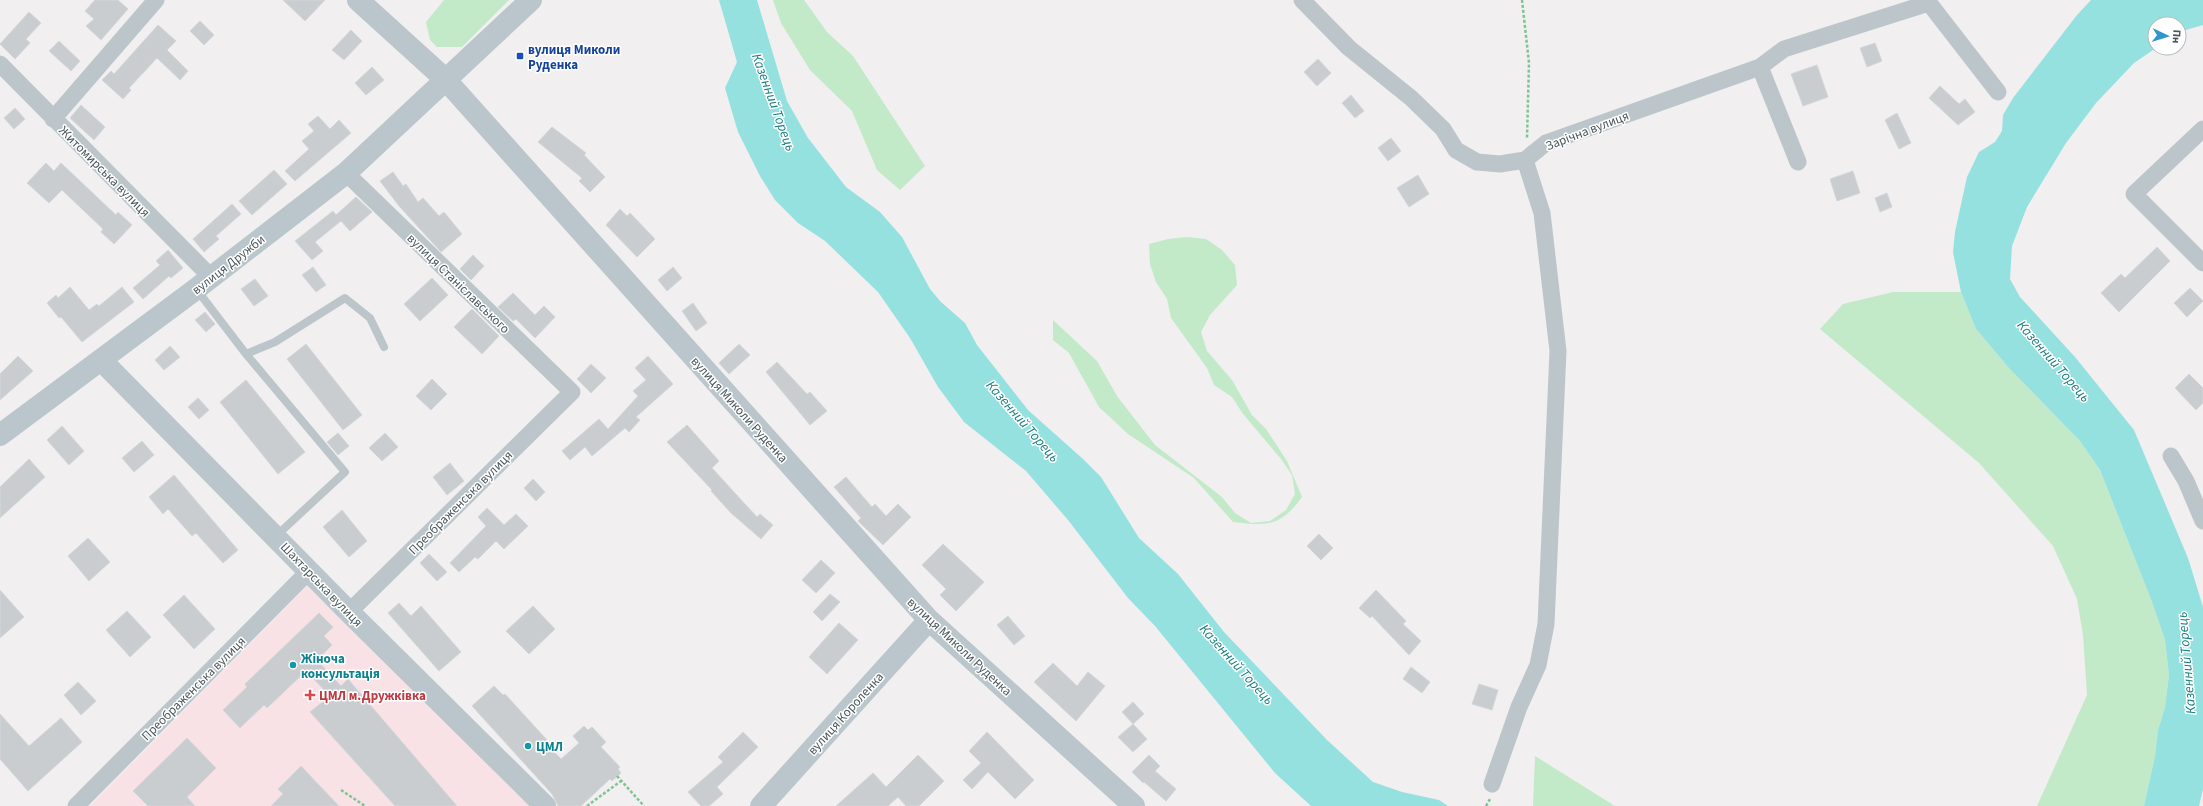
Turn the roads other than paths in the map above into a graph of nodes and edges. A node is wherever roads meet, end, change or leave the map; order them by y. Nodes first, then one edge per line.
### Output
1 (156, 0) edge
2 (358, 0) edge
3 (531, 0) edge
4 (1302, 0) edge
5 (0, 64) edge
6 (1760, 67) junction
7 (445, 79) junction
8 (1998, 92) dead end
9 (53, 119) junction
10 (2203, 129) edge
11 (1525, 160) junction
12 (1798, 162) dead end
13 (346, 173) junction
14 (2203, 264) edge
15 (203, 283) junction
16 (384, 347) dead end
17 (246, 354) junction
18 (101, 360) junction
19 (572, 392) joint
20 (0, 435) edge
21 (2171, 456) dead end
22 (2203, 521) edge
23 (275, 536) junction
24 (309, 571) junction
25 (349, 612) junction
26 (929, 620) junction
27 (1492, 784) dead end
28 (76, 806) edge
29 (545, 806) edge
30 (761, 806) edge
31 (1134, 806) edge

1 - 9 street
2 - 7 street, вулиця Миколи Руденка
3 - 7 street, вулиця Дружби
4 - 11 street, Зарічна вулиця
5 - 9 street, Житомирська вулиця
6 - 8 street, Зарічна вулиця
6 - 11 street, Зарічна вулиця
6 - 12 street
7 - 13 street, вулиця Дружби
7 - 26 street, вулиця Миколи Руденка
9 - 15 street, Житомирська вулиця
10 - 14 street
11 - 27 street
13 - 15 street, вулиця Дружби
13 - 19 street, вулиця Станіславського
15 - 17 lane
15 - 18 street, вулиця Дружби
16 - 17 lane
17 - 23 lane
18 - 20 street, вулиця Дружби
18 - 23 street, Шахтарська вулиця
19 - 25 street, Преображенська вулиця
21 - 22 street
23 - 24 street, Шахтарська вулиця
24 - 25 street, Шахтарська вулиця
24 - 28 street, Преображенська вулиця
25 - 29 street, Шахтарська вулиця
26 - 30 street, вулиця Короленка
26 - 31 street, вулиця Миколи Руденка

